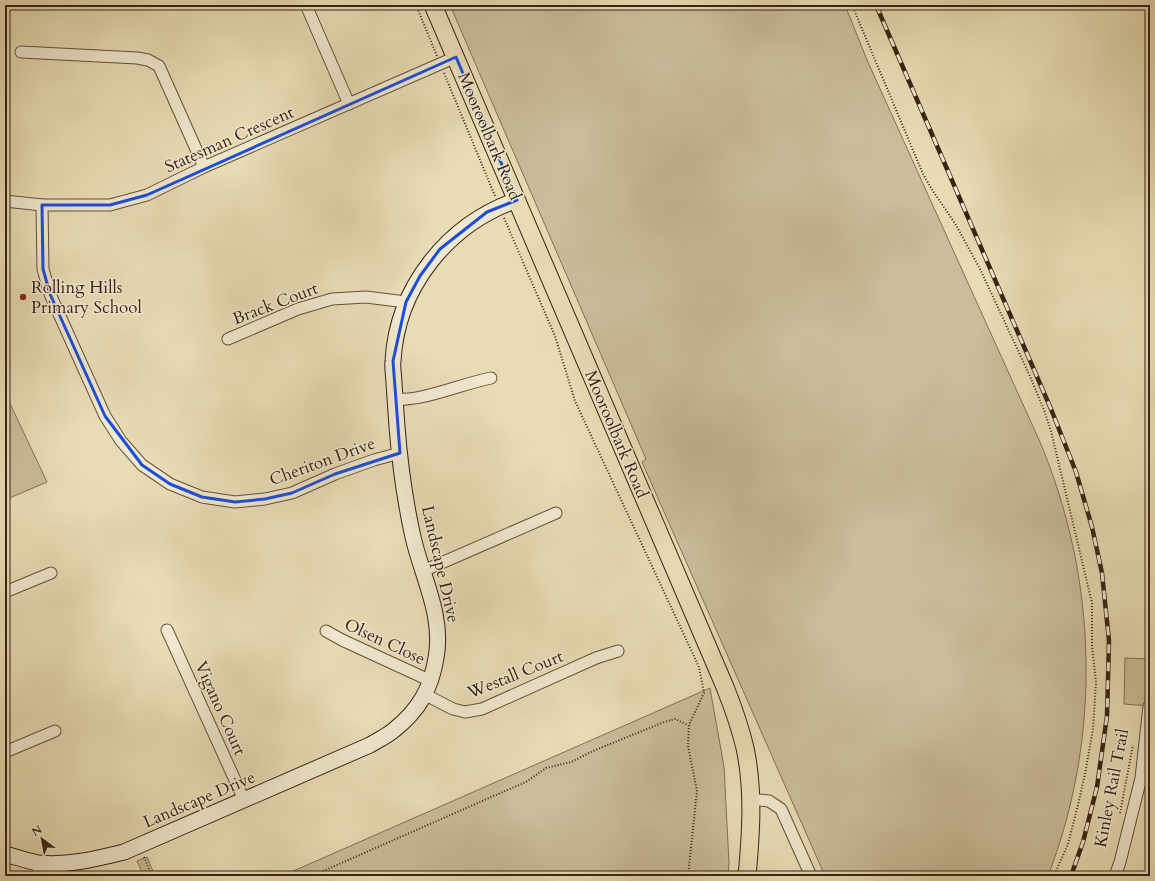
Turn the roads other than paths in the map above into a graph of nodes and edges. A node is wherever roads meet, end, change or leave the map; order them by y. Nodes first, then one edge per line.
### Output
1 (306, 5) edge
2 (433, 5) edge
3 (20, 52) dead end
4 (456, 57) junction
5 (349, 104) junction
6 (204, 167) junction
7 (517, 200) junction
8 (5, 201) edge
9 (42, 205) junction
10 (406, 302) junction
11 (228, 339) dead end
12 (491, 378) dead end
13 (395, 400) junction
14 (400, 453) junction
15 (556, 513) dead end
16 (423, 571) junction
17 (51, 573) dead end
18 (5, 592) edge
19 (167, 630) dead end
20 (326, 631) dead end
21 (618, 651) dead end
22 (428, 688) junction
23 (1149, 706) edge
24 (55, 731) dead end
25 (5, 752) edge
26 (1146, 765) edge
27 (244, 800) junction
28 (751, 800) junction
29 (5, 854) edge
30 (39, 869) edge
31 (747, 876) edge
32 (811, 876) edge
33 (1115, 876) edge

1 - 5 street
2 - 4 main road, Mooroolbark Road
3 - 6 street
4 - 5 street, Statesman Crescent
4 - 7 main road, Mooroolbark Road
5 - 6 street, Statesman Crescent
6 - 9 street, Statesman Crescent
7 - 10 street, Landscape Drive
7 - 28 main road, Mooroolbark Road
8 - 9 street, Statesman Crescent
9 - 14 street, Cheriton Drive
10 - 11 street, Brack Court
10 - 13 street, Landscape Drive
12 - 13 street
13 - 14 street, Landscape Drive
14 - 16 street, Landscape Drive
15 - 16 street
16 - 22 street, Landscape Drive
17 - 18 street
19 - 27 street, Vigano Court
20 - 22 street, Olsen Close
21 - 22 street, Westall Court
22 - 27 street, Landscape Drive
23 - 26 street
24 - 25 street
26 - 33 street
27 - 30 street, Landscape Drive
28 - 31 main road, Mooroolbark Road
28 - 32 street
29 - 30 street, Landscape Drive

